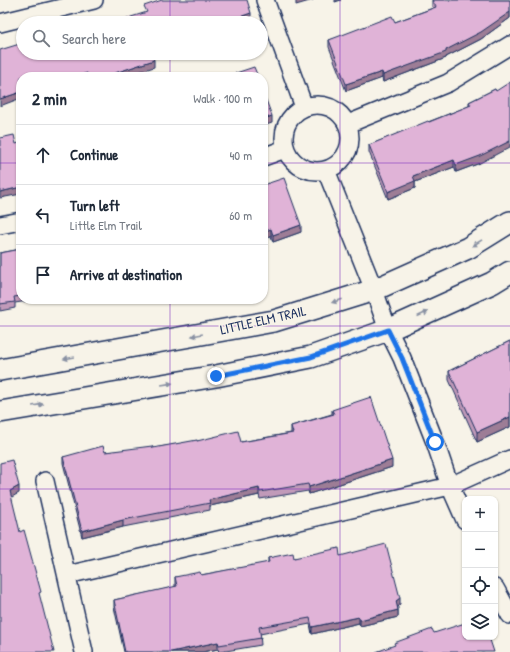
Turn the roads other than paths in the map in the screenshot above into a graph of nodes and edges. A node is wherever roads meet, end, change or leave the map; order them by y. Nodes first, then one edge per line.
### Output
1 (94, 0) edge
2 (265, 0) edge
3 (29, 16) edge
4 (16, 19) edge
5 (0, 23) edge
6 (510, 45) edge
7 (304, 107) junction
8 (348, 124) junction
9 (285, 149) junction
10 (268, 155) edge
11 (326, 170) junction
12 (16, 222) edge
13 (510, 222) edge
14 (0, 225) edge
15 (510, 272) edge
16 (374, 290) junction
17 (388, 330) junction
18 (0, 370) edge
19 (0, 412) edge
20 (510, 459) edge
21 (45, 480) dead end
22 (450, 486) junction
23 (462, 513) edge
24 (67, 575) junction
25 (498, 595) edge
26 (510, 616) edge
27 (84, 652) edge

1 - 3 street
2 - 7 street
4 - 5 street
6 - 8 street
7 - 8 street
7 - 9 street
8 - 11 street
9 - 10 street
9 - 11 street
11 - 16 street
12 - 14 street
13 -> 16 street, LITTLE ELM TRAIL
17 -> 15 street
16 - 17 street
16 -> 18 street, LITTLE ELM TRAIL
19 -> 17 street
17 - 22 street
20 - 22 street
21 - 24 street
22 - 23 street
22 - 24 street
24 - 27 street
25 - 26 street

